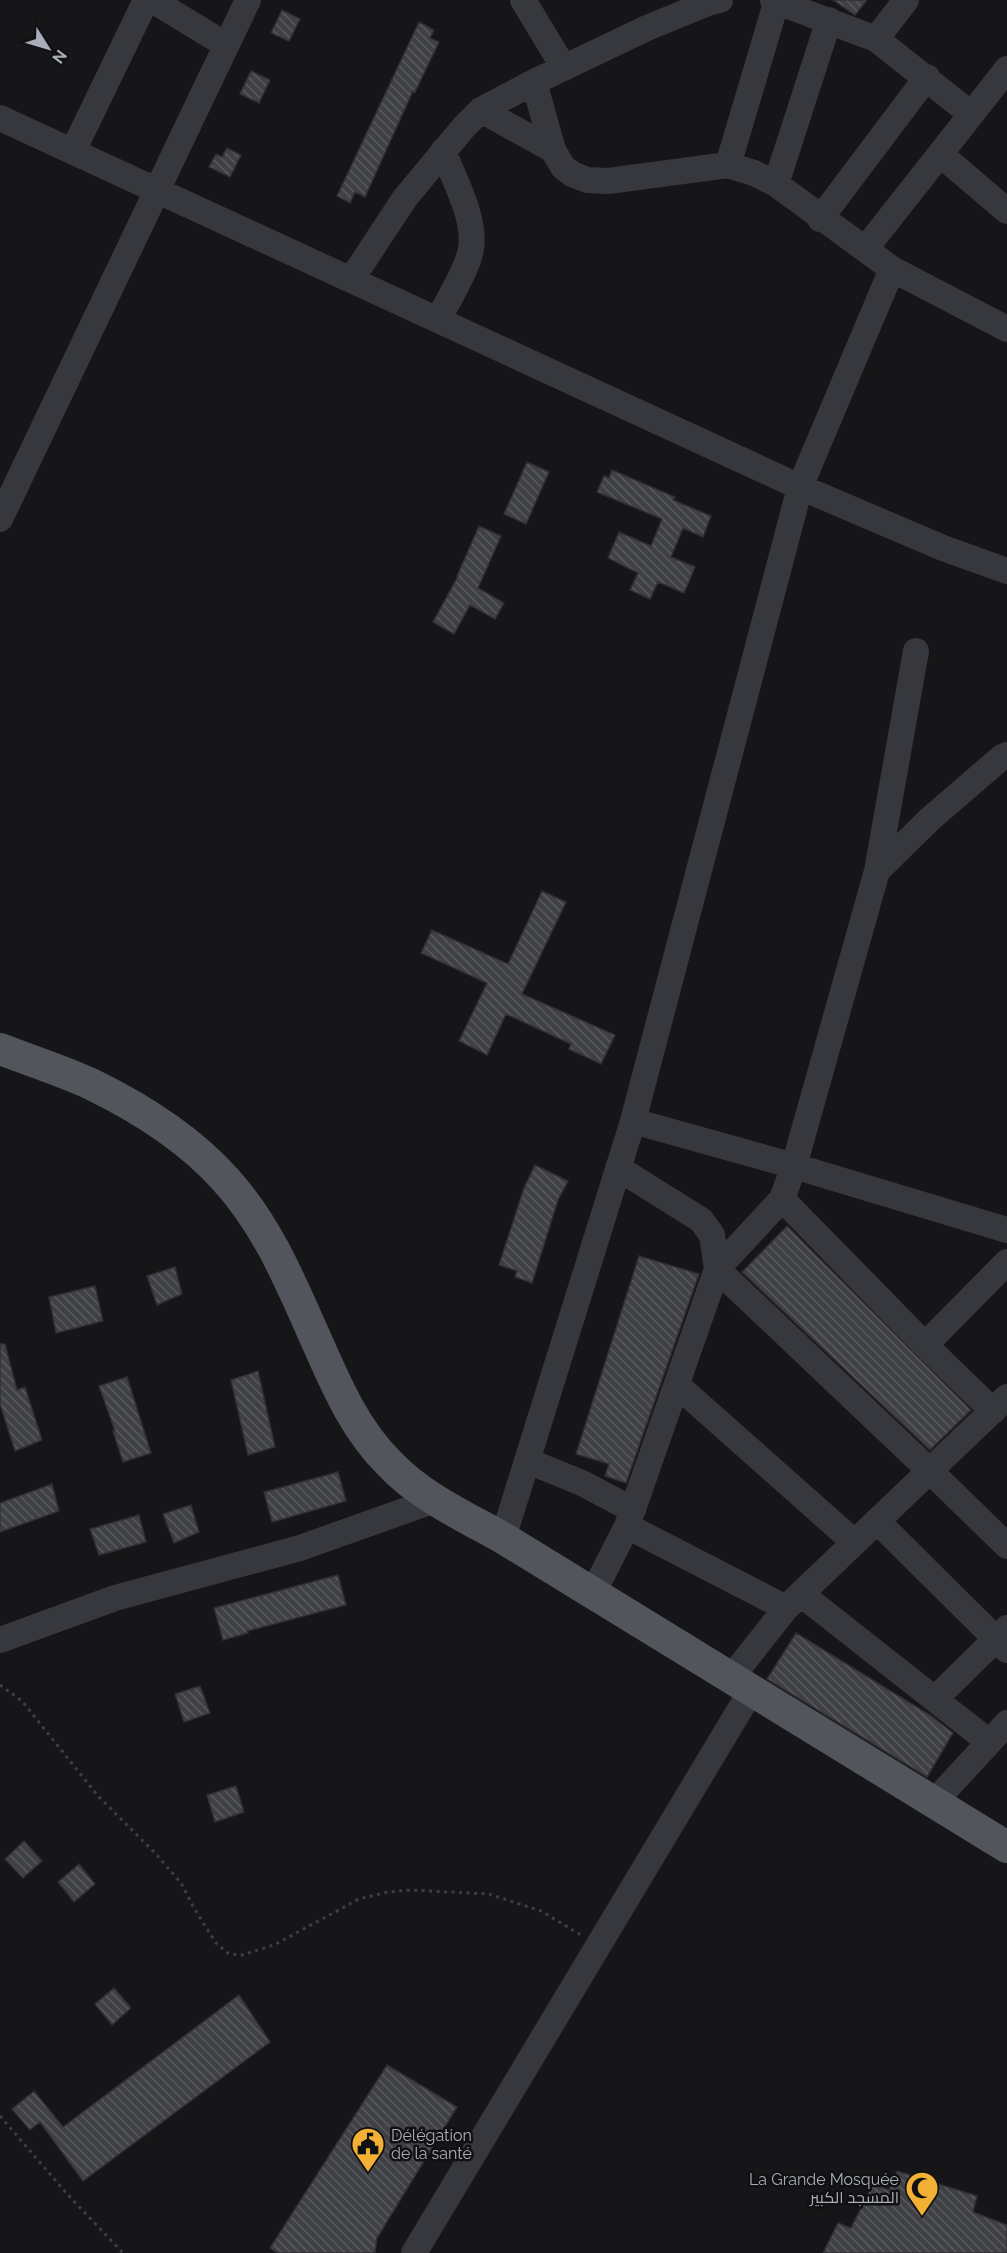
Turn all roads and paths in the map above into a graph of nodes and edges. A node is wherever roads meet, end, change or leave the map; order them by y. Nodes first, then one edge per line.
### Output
1 (146, 0) edge
2 (152, 0) edge
3 (248, 0) edge
4 (523, 0) edge
5 (720, 0) edge
6 (775, 0) edge
7 (906, 0) edge
8 (829, 20) junction
9 (876, 39) junction
10 (226, 45) junction
11 (564, 68) junction
12 (927, 77) junction
13 (534, 82) junction
14 (1003, 82) edge
15 (481, 110) junction
16 (971, 114) junction
17 (0, 118) edge
18 (553, 150) junction
19 (443, 151) junction
20 (73, 152) junction
21 (940, 154) junction
22 (728, 165) junction
23 (776, 184) junction
24 (156, 190) junction
25 (1007, 211) edge
26 (820, 219) junction
27 (866, 248) junction
28 (892, 269) junction
29 (351, 280) junction
30 (438, 320) junction
31 (1007, 329) edge
32 (800, 487) junction
33 (0, 519) edge
34 (1007, 572) edge
35 (916, 651) dead end
36 (1005, 756) edge
37 (876, 871) junction
38 (0, 1049) edge
39 (633, 1121) junction
40 (794, 1166) junction
41 (618, 1168) junction
42 (782, 1198) junction
43 (1007, 1230) edge
44 (1007, 1262) edge
45 (717, 1269) junction
46 (925, 1345) junction
47 (677, 1384) junction
48 (1000, 1404) edge
49 (528, 1461) junction
50 (930, 1471) junction
51 (435, 1500) junction
52 (630, 1518) junction
53 (877, 1521) junction
54 (503, 1538) junction
55 (854, 1542) junction
56 (1007, 1546) edge
57 (593, 1593) junction
58 (793, 1601) junction
59 (1003, 1639) edge
60 (0, 1640) edge
61 (0, 1685) edge
62 (741, 1685) junction
63 (934, 1699) junction
64 (1007, 1723) edge
65 (989, 1742) junction
66 (934, 1802) junction
67 (1005, 1842) edge
68 (598, 1946) junction
69 (0, 2116) edge
70 (123, 2253) edge
71 (414, 2253) edge

1 - 20 street
2 - 10 street
3 - 10 street
4 - 11 street
5 - 11 street
6 - 8 street
6 - 22 street
7 - 9 street
8 - 9 street
8 - 23 street
9 - 12 street
10 - 24 street
11 - 13 street
12 - 16 street
12 - 26 street
13 - 15 street
13 - 18 street
14 - 16 street
15 - 18 street
15 - 19 street
16 - 21 street
17 - 20 street
18 - 22 street
19 - 29 street
19 - 30 street
20 - 24 street
21 - 25 street
21 - 27 street
22 - 23 street
23 - 26 street
24 - 29 street
24 - 33 street
26 - 27 street
27 - 28 street
28 - 31 street
28 - 32 street
29 - 30 street
30 - 32 street
32 - 34 street
32 - 39 street
35 - 37 street
36 - 37 street
37 - 40 street
38 - 51 main road
39 - 40 street
39 - 41 street
40 - 42 street
40 - 43 street
41 - 45 street
41 - 49 street
42 - 45 street
42 - 46 street
44 - 46 street
45 - 47 street
45 - 50 street
46 - 48 street
47 - 52 street
47 - 55 street
48 - 50 street
49 - 52 street
49 - 54 street
50 - 53 street
50 - 56 street
51 - 54 main road
51 - 60 street
52 - 57 street
52 - 58 street
53 - 55 street
53 - 59 street
54 - 57 main road
55 - 58 street
57 - 62 main road
58 - 62 street
58 - 63 street
59 - 63 street
61 - 68 path
62 - 66 main road
62 - 68 street
63 - 65 street
64 - 65 street
65 - 66 street
66 - 67 main road
68 - 71 street
69 - 70 path

